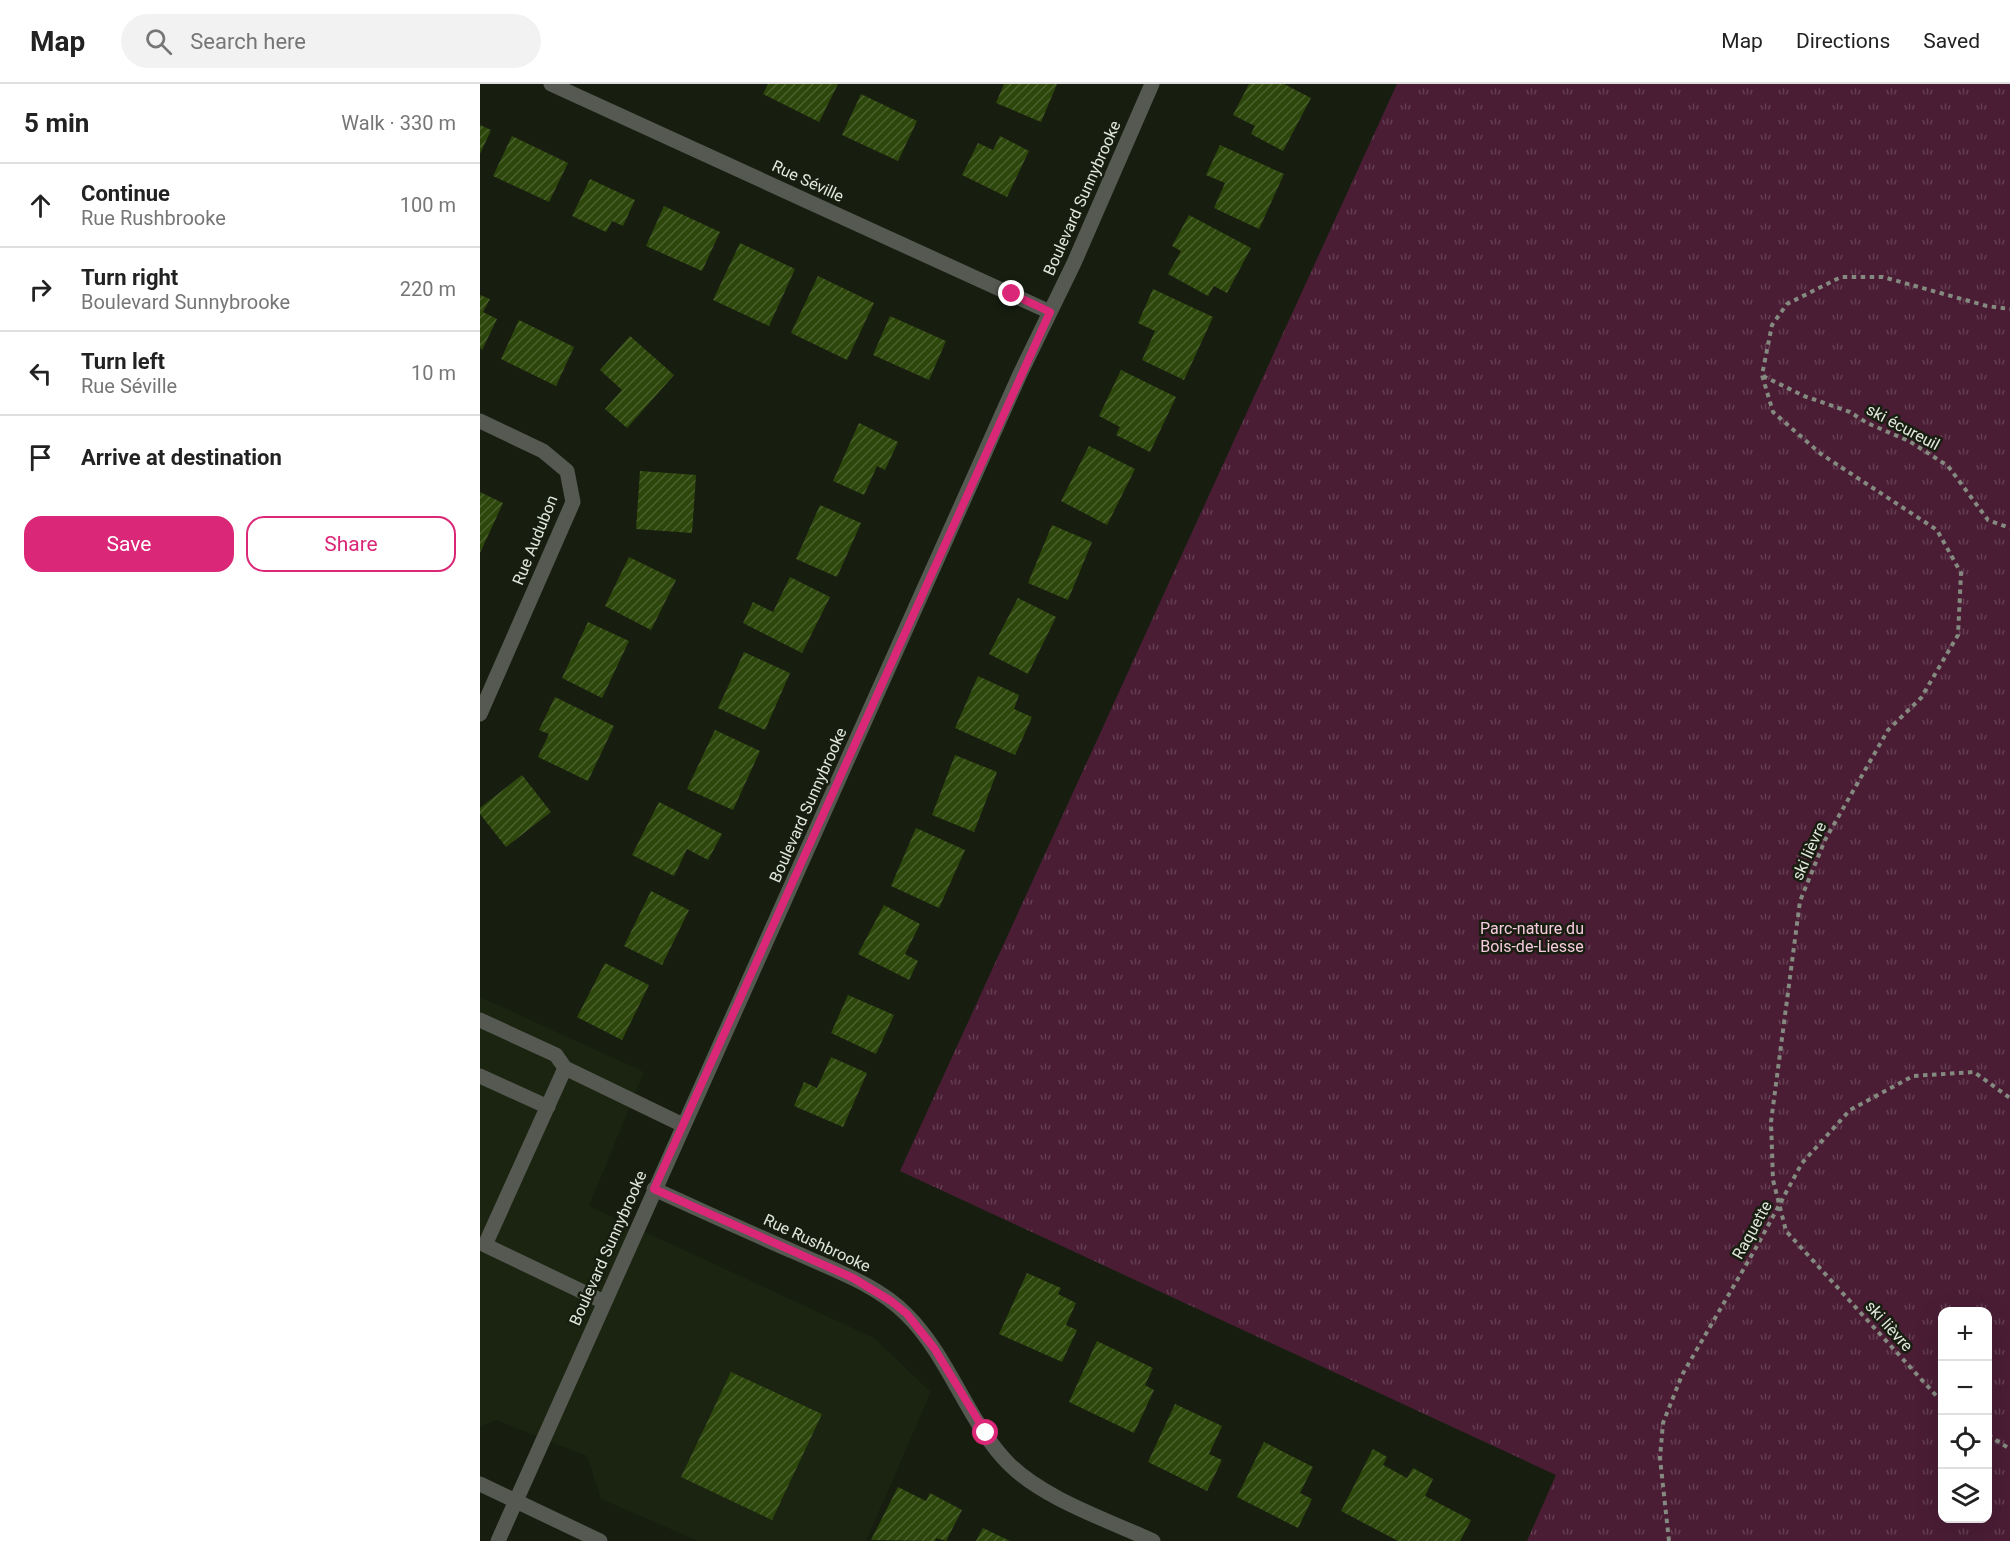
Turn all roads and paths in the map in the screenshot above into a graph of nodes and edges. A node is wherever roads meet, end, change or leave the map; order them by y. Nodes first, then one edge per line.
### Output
1 (551, 84) edge
2 (1152, 84) edge
3 (2010, 309) edge
4 (1050, 312) junction
5 (1762, 375) junction
6 (480, 421) edge
7 (2010, 528) edge
8 (480, 714) edge
9 (480, 1020) edge
10 (565, 1068) junction
11 (480, 1076) edge
12 (2010, 1098) edge
13 (548, 1107) junction
14 (683, 1125) junction
15 (654, 1189) junction
16 (1780, 1205) junction
17 (482, 1250) edge
18 (604, 1302) junction
19 (1938, 1398) edge
20 (1992, 1438) edge
21 (2010, 1449) edge
22 (480, 1484) edge
23 (516, 1501) junction
24 (498, 1541) edge
25 (600, 1541) edge
26 (1153, 1541) edge
27 (1669, 1541) edge

1 - 4 street, Rue Séville
2 - 4 street, Boulevard Sunnybrooke
3 - 5 path
4 - 14 street, Boulevard Sunnybrooke
5 - 7 path, ski écureuil
5 - 16 path, ski lièvre
6 - 8 street, Rue Audubon
9 - 10 street
10 - 13 street
10 - 14 street
11 - 13 street
12 - 16 path, Raquette
13 - 17 street
14 - 15 street, Boulevard Sunnybrooke
15 - 18 street, Boulevard Sunnybrooke
15 - 26 street, Rue Rushbrooke
16 - 19 path, ski lièvre
16 - 27 path, Raquette
17 - 18 street
18 - 23 street, Boulevard Sunnybrooke
20 - 21 path
22 - 23 street
23 - 24 street, Boulevard Sunnybrooke
23 - 25 street

